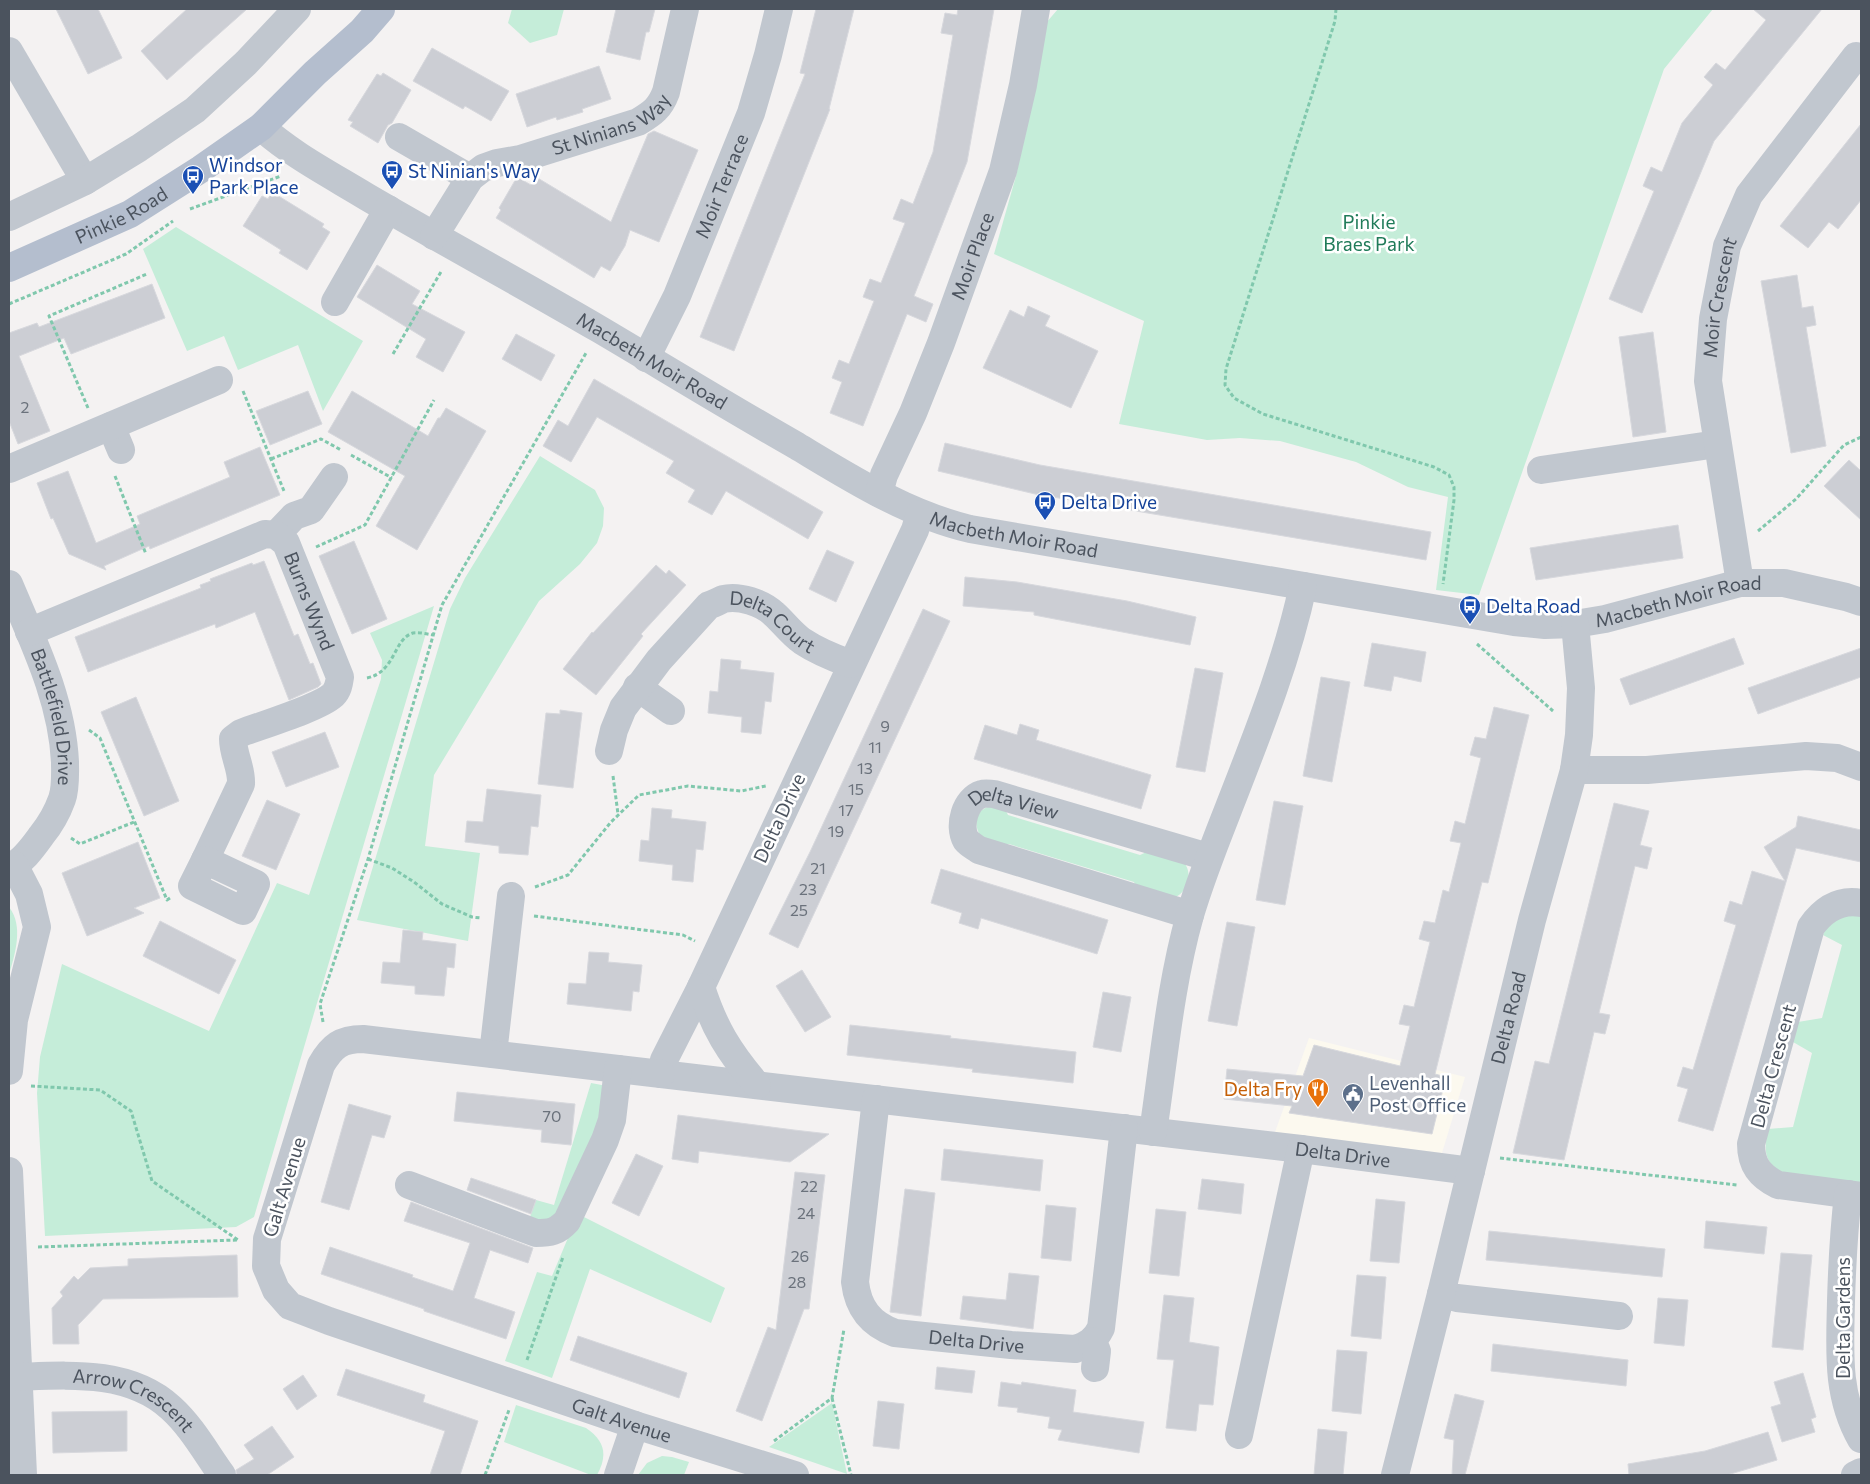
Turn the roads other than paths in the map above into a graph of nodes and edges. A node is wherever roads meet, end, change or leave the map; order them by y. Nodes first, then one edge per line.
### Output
1 (297, 9) edge
2 (358, 9) edge
3 (381, 9) edge
4 (685, 9) edge
5 (779, 9) edge
6 (1036, 9) edge
7 (9, 51) edge
8 (1861, 58) edge
9 (315, 73) junction
10 (261, 127) junction
11 (399, 138) dead end
12 (470, 178) junction
13 (84, 181) junction
14 (388, 209) junction
15 (9, 217) edge
16 (445, 242) junction
17 (9, 268) edge
18 (335, 302) dead end
19 (646, 358) junction
20 (219, 380) road end
21 (1718, 444) junction
22 (9, 469) edge
23 (1541, 470) dead end
24 (334, 477) dead end
25 (878, 493) junction
26 (920, 514) junction
27 (285, 526) junction
28 (1740, 583) junction
29 (9, 584) edge
30 (1303, 586) junction
31 (1861, 602) edge
32 (1575, 624) junction
33 (29, 632) junction
34 (851, 664) junction
35 (638, 687) junction
36 (671, 711) dead end
37 (609, 751) road end
38 (1861, 767) edge
39 (1574, 770) junction
40 (1208, 857) junction
41 (205, 860) junction
42 (12, 866) edge
43 (1861, 903) edge
44 (509, 909) road end
45 (1190, 915) junction
46 (701, 987) junction
47 (493, 1054) junction
48 (618, 1069) junction
49 (661, 1074) junction
50 (17, 1078) edge
51 (757, 1085) junction
52 (876, 1099) junction
53 (1124, 1128) junction
54 (1153, 1132) junction
55 (1301, 1149) junction
56 (1473, 1163) junction
57 (9, 1170) edge
58 (408, 1185) dead end
59 (1854, 1195) edge
60 (10, 1236) edge
61 (1442, 1294) junction
62 (1620, 1316) dead end
63 (1092, 1341) junction
64 (1095, 1368) dead end
65 (18, 1377) junction
66 (635, 1425) junction
67 (1239, 1435) dead end
68 (1861, 1439) edge
69 (1861, 1472) edge
70 (23, 1475) edge
71 (222, 1475) edge
72 (618, 1475) edge
73 (795, 1475) edge
74 (1395, 1475) edge
75 (1855, 1475) edge

1 - 13 street
2 - 9 main road, Pinkie Road
3 - 9 main road, Pinkie Road
4 - 12 street, St Ninians Way
5 - 19 street, Moir Terrace
6 - 25 street, Moir Place
7 - 13 street
8 - 21 street, Moir Crescent
9 - 10 main road, Pinkie Road
10 - 14 street, Macbeth Moir Road
10 - 17 main road, Pinkie Road
11 - 12 street
12 - 16 street, St Ninians Way
13 - 15 street
14 - 16 street, Macbeth Moir Road
14 - 18 street
16 - 19 street, Macbeth Moir Road
19 - 25 street, Macbeth Moir Road
20 - 22 street
21 - 23 street
21 - 28 street, Moir Crescent
24 - 27 street
25 - 26 street, Macbeth Moir Road
26 - 30 street, Macbeth Moir Road
26 - 34 street, Delta Drive
27 - 33 street, Burns Wynd
27 - 41 street, Burns Wynd
28 - 31 street, Macbeth Moir Road
28 - 32 street, Macbeth Moir Road
29 - 33 street, Battlefield Drive
30 - 32 street, Macbeth Moir Road
30 - 40 street
32 - 39 street, Delta Road
33 - 42 street, Battlefield Drive
34 - 35 street, Delta Court
34 - 46 street, Delta Drive
35 - 36 street
35 - 37 street, Delta Court
38 - 39 street
39 - 56 street, Delta Road
40 - 45 street
40 - 45 street, Delta View
41 - 41 street
42 - 50 street
43 - 59 street, Delta Crescent
44 - 47 street
45 - 54 street
46 - 49 street, Delta Drive
46 - 51 street
47 - 48 street
47 - 66 street, Galt Avenue
48 - 49 street
48 - 58 street
49 - 51 street, Delta Drive
51 - 52 street, Delta Drive
52 - 53 street, Delta Drive
52 - 63 street, Delta Drive
53 - 54 street, Delta Drive
53 - 63 street
54 - 55 street, Delta Drive
55 - 56 street, Delta Drive
55 - 67 street
56 - 61 street, Delta Road
57 - 60 street
59 - 68 street, Delta Gardens
60 - 65 street
61 - 62 street
61 - 74 street, Delta Road
63 - 64 street
65 - 70 street
65 - 71 street, Arrow Crescent
66 - 72 street
66 - 73 street, Galt Avenue
69 - 75 street

